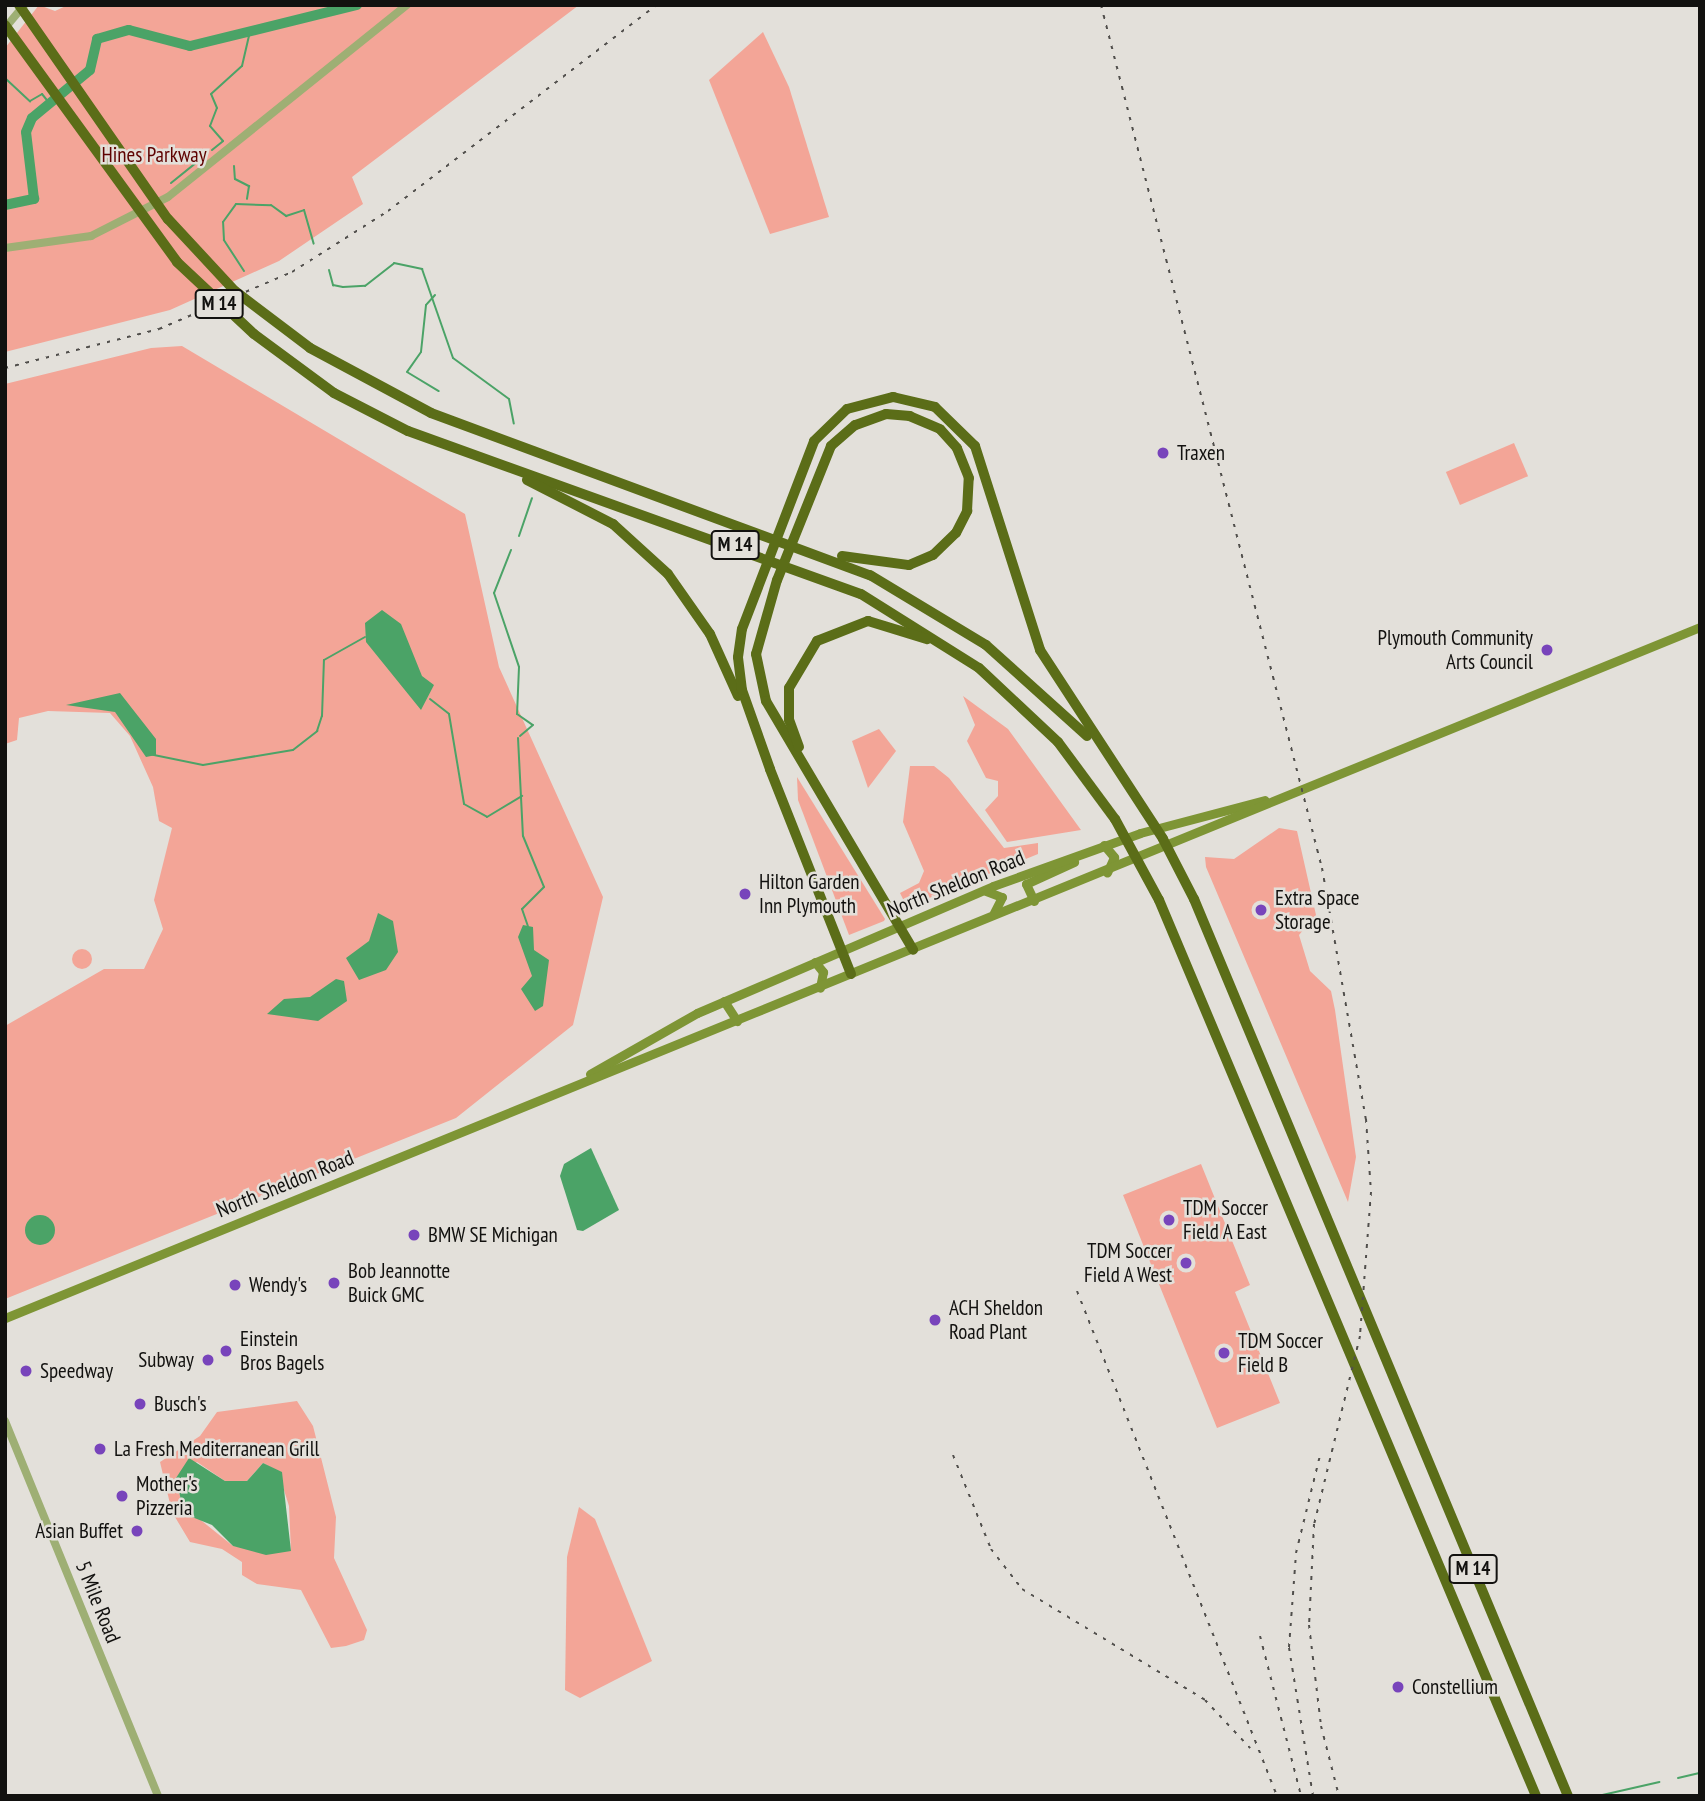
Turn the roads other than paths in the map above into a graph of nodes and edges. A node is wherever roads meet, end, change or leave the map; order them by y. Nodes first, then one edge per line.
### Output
1 (22, 5) edge
2 (407, 5) edge
3 (5, 27) edge
4 (5, 248) edge
5 (475, 456) junction
6 (753, 530) junction
7 (1700, 627) edge
8 (979, 668) junction
9 (770, 769) junction
10 (1120, 774) junction
11 (1287, 794) junction
12 (827, 803) junction
13 (1104, 845) junction
14 (1088, 851) junction
15 (1107, 873) junction
16 (979, 892) junction
17 (1034, 901) junction
18 (990, 916) junction
19 (903, 925) junction
20 (913, 950) junction
21 (842, 951) junction
22 (815, 962) junction
23 (851, 974) junction
24 (820, 988) junction
25 (724, 1000) junction
26 (737, 1021) junction
27 (578, 1081) junction
28 (5, 1318) edge
29 (5, 1421) edge
30 (158, 1796) edge
31 (1536, 1796) edge
32 (1568, 1796) edge

1 - 3 street
1 - 6 highway, M 14
2 - 4 street
3 - 5 highway, M 14
5 - 8 highway, M 14
5 - 9 highway
6 - 10 highway, M 14
6 - 12 highway
7 - 11 main road, North Sheldon Road
8 - 12 highway
8 - 31 highway, M 14
9 - 10 highway
9 - 21 highway
10 - 32 highway, M 14
11 - 13 main road, North Sheldon Road
11 - 15 main road, North Sheldon Road
12 - 19 highway
13 - 14 main road, North Sheldon Road
13 - 15 main road
14 - 16 main road, North Sheldon Road
14 - 17 main road
15 - 17 main road, North Sheldon Road
16 - 18 main road
16 - 19 main road, North Sheldon Road
17 - 18 main road, North Sheldon Road
18 - 20 main road, North Sheldon Road
19 - 20 highway
19 - 21 main road, North Sheldon Road
20 - 23 main road, North Sheldon Road
21 - 22 main road, North Sheldon Road
21 - 23 highway
22 - 24 main road
22 - 25 main road, North Sheldon Road
23 - 24 main road, North Sheldon Road
24 - 26 main road, North Sheldon Road
25 - 26 main road
25 - 27 main road, North Sheldon Road
26 - 27 main road, North Sheldon Road
27 - 28 main road, North Sheldon Road
29 - 30 street, 5 Mile Road

